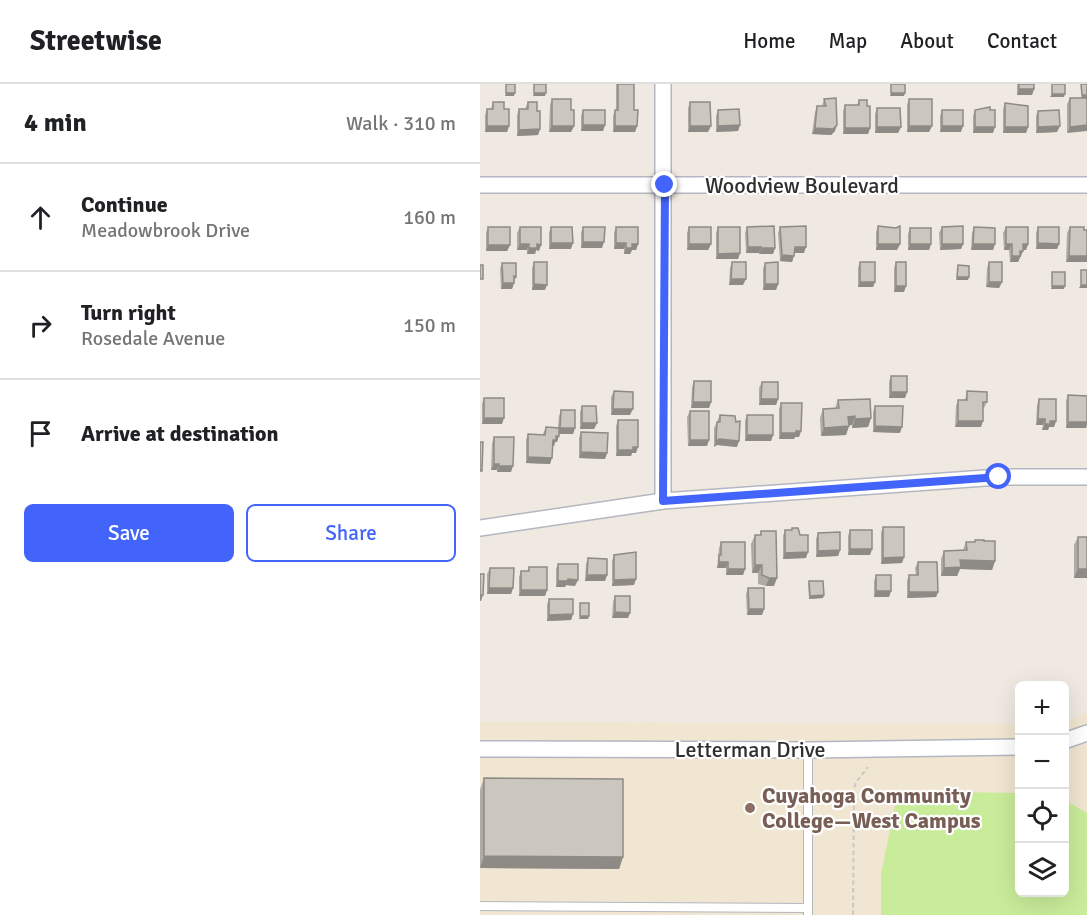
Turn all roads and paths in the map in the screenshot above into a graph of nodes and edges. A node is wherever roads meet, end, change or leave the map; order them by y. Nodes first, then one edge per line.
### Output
1 (663, 84) edge
2 (480, 185) edge
3 (665, 185) junction
4 (1087, 185) edge
5 (1087, 477) edge
6 (663, 501) junction
7 (480, 528) edge
8 (1087, 733) edge
9 (1069, 740) edge
10 (1015, 747) edge
11 (480, 749) edge
12 (808, 750) junction
13 (868, 768) dead end
14 (480, 906) edge
15 (717, 911) edge
16 (808, 911) edge
17 (853, 915) edge

1 - 3 street
2 - 3 street, Woodview Boulevard
3 - 4 street, Woodview Boulevard
3 - 6 street
5 - 6 street
6 - 7 street
8 - 9 street
10 - 12 street, Letterman Drive
11 - 12 street, Letterman Drive
12 - 16 lane
13 - 17 path
14 - 15 lane
15 - 16 lane

